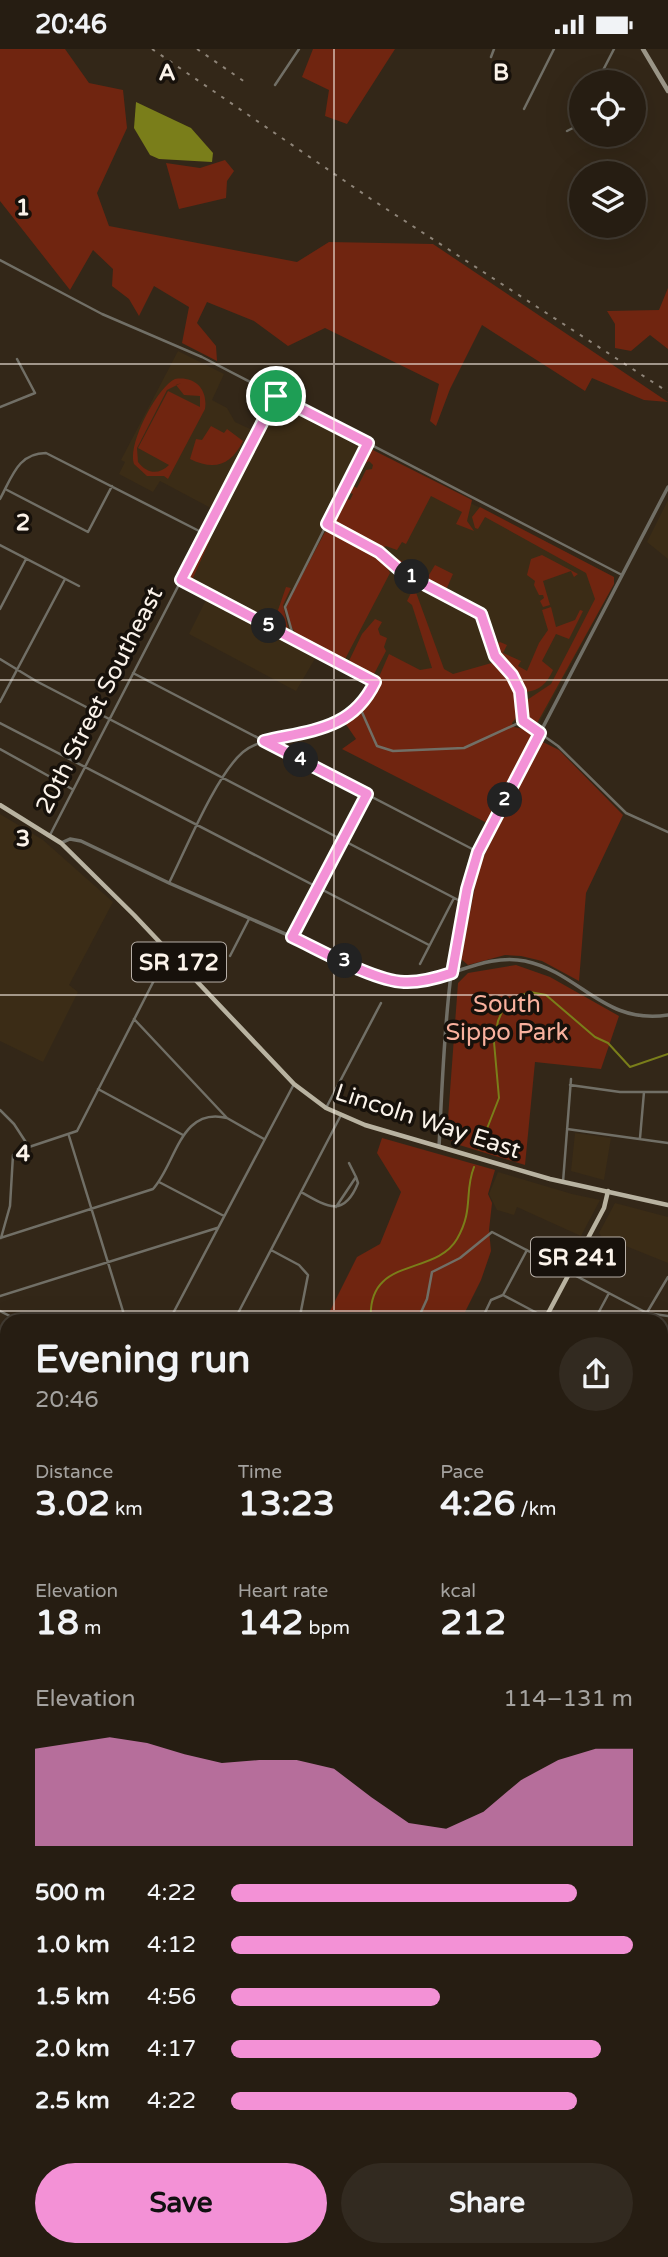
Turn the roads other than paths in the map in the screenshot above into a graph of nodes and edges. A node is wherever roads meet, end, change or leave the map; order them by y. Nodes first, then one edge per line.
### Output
1 (299, 49) edge
2 (495, 49) edge
3 (554, 49) edge
4 (614, 49) edge
5 (643, 49) edge
6 (491, 57) dead end
7 (603, 70) edge
8 (275, 85) dead end
9 (668, 91) edge
10 (524, 109) dead end
11 (0, 260) edge
12 (17, 359) dead end
13 (276, 396) junction
14 (0, 408) edge
15 (368, 443) junction
16 (112, 486) junction
17 (668, 487) edge
18 (5, 489) junction
19 (0, 499) edge
20 (327, 524) junction
21 (205, 534) junction
22 (0, 545) edge
23 (26, 559) junction
24 (622, 575) junction
25 (65, 579) junction
26 (181, 580) junction
27 (79, 586) dead end
28 (0, 609) edge
29 (293, 639) junction
30 (0, 659) edge
31 (17, 670) junction
32 (133, 673) junction
33 (0, 702) edge
34 (360, 708) junction
35 (109, 719) junction
36 (523, 721) junction
37 (0, 723) edge
38 (540, 733) junction
39 (264, 741) junction
40 (0, 750) edge
41 (84, 766) junction
42 (223, 779) junction
43 (72, 789) junction
44 (367, 794) junction
45 (0, 805) edge
46 (198, 825) junction
47 (668, 832) edge
48 (50, 835) junction
49 (342, 841) junction
50 (61, 843) junction
51 (478, 852) junction
52 (169, 883) junction
53 (317, 888) junction
54 (454, 898) junction
55 (464, 903) junction
56 (249, 919) junction
57 (292, 937) junction
58 (429, 945) junction
59 (169, 951) junction
60 (230, 956) dead end
61 (420, 964) dead end
62 (452, 973) junction
63 (381, 1003) dead end
64 (668, 1015) edge
65 (134, 1019) junction
66 (571, 1079) dead end
67 (294, 1084) junction
68 (570, 1086) junction
69 (97, 1090) junction
70 (644, 1092) junction
71 (668, 1092) edge
72 (326, 1108) junction
73 (0, 1110) edge
74 (341, 1115) junction
75 (227, 1118) junction
76 (567, 1129) junction
77 (183, 1135) junction
78 (69, 1136) junction
79 (264, 1139) junction
80 (640, 1140) junction
81 (668, 1143) edge
82 (29, 1147) junction
83 (439, 1147) junction
84 (349, 1163) dead end
85 (356, 1177) junction
86 (159, 1182) junction
87 (563, 1182) junction
88 (608, 1191) junction
89 (301, 1192) junction
90 (668, 1205) edge
91 (336, 1207) junction
92 (92, 1210) junction
93 (224, 1216) junction
94 (217, 1229) junction
95 (1, 1238) edge
96 (271, 1250) junction
97 (527, 1250) junction
98 (108, 1262) junction
99 (570, 1272) junction
100 (668, 1277) edge
101 (609, 1293) junction
102 (503, 1295) junction
103 (0, 1296) edge
104 (647, 1313) junction
105 (125, 1314) edge
106 (173, 1314) edge
107 (238, 1314) edge
108 (301, 1314) edge
109 (420, 1314) edge
110 (484, 1314) edge
111 (535, 1314) edge
112 (548, 1314) edge
113 (597, 1314) edge
114 (654, 1314) edge

1 - 8 street
2 - 6 street
3 - 10 street
4 - 7 street
5 - 9 main road
11 - 13 street
12 - 14 street
13 - 15 street
13 - 21 street, 20th Street Southeast
15 - 20 street
15 - 24 street
16 - 18 street
16 - 18 street
16 - 21 street
17 - 24 street
18 - 19 street
20 - 29 street
20 - 36 street
21 - 26 street, 20th Street Southeast
22 - 23 street
23 - 25 street
23 - 28 street
24 - 38 street
25 - 27 street
25 - 31 street
26 - 29 street
26 - 32 street, 20th Street Southeast
29 - 34 street
30 - 31 street
31 - 33 street
31 - 35 street
32 - 35 street, 20th Street Southeast
32 - 39 street
34 - 36 street
34 - 39 street
35 - 41 street, 20th Street Southeast
35 - 42 street
36 - 38 street
37 - 41 street
38 - 47 street
38 - 51 street
39 - 42 street
39 - 44 street
40 - 43 street
41 - 43 street, 20th Street Southeast
41 - 46 street
42 - 46 street
42 - 49 street
43 - 48 street, 20th Street Southeast
44 - 49 street
44 - 51 street
45 - 48 main road, Lincoln Way East / SR 172
46 - 52 street
46 - 53 street
48 - 50 main road, Lincoln Way East / SR 172
49 - 53 street
49 - 54 street
50 - 52 street
50 - 59 main road, Lincoln Way East / SR 172
51 - 55 street
52 - 56 street
53 - 57 street
53 - 58 street
54 - 55 street
54 - 58 street
55 - 62 street
56 - 57 street
56 - 60 street
57 - 62 street
58 - 61 street
59 - 65 street
59 - 67 main road, Lincoln Way East / SR 172
62 - 64 street
62 - 83 street
63 - 72 street
65 - 69 street
65 - 75 street
66 - 68 street
67 - 72 main road, Lincoln Way East / SR 172
67 - 79 street
68 - 70 street
68 - 76 street
69 - 77 street
69 - 78 street
70 - 71 street
70 - 80 street
72 - 74 main road, Lincoln Way East / SR 172
73 - 82 street
74 - 83 main road, Lincoln Way East / SR 172
74 - 89 street
75 - 77 street
75 - 79 street
76 - 80 street
76 - 87 street
77 - 86 street
78 - 82 street
78 - 92 street
79 - 93 street
80 - 81 street
82 - 95 street
83 - 87 main road, Lincoln Way East / SR 172
84 - 85 street
85 - 91 street
85 - 91 street
86 - 92 street
86 - 93 street
87 - 88 main road, Lincoln Way East / SR 172
88 - 90 main road, Lincoln Way East / SR 172
88 - 99 main road, SR 241
89 - 91 street
89 - 96 street
92 - 95 street
92 - 98 street
93 - 94 street
94 - 98 street
94 - 106 street
96 - 107 street
96 - 108 street
97 - 99 street
97 - 102 street
97 - 109 street
98 - 103 street
98 - 105 street
99 - 101 street
99 - 112 main road, SR 241
100 - 104 street
101 - 104 street
101 - 113 street
102 - 110 street
102 - 111 street
104 - 114 street

